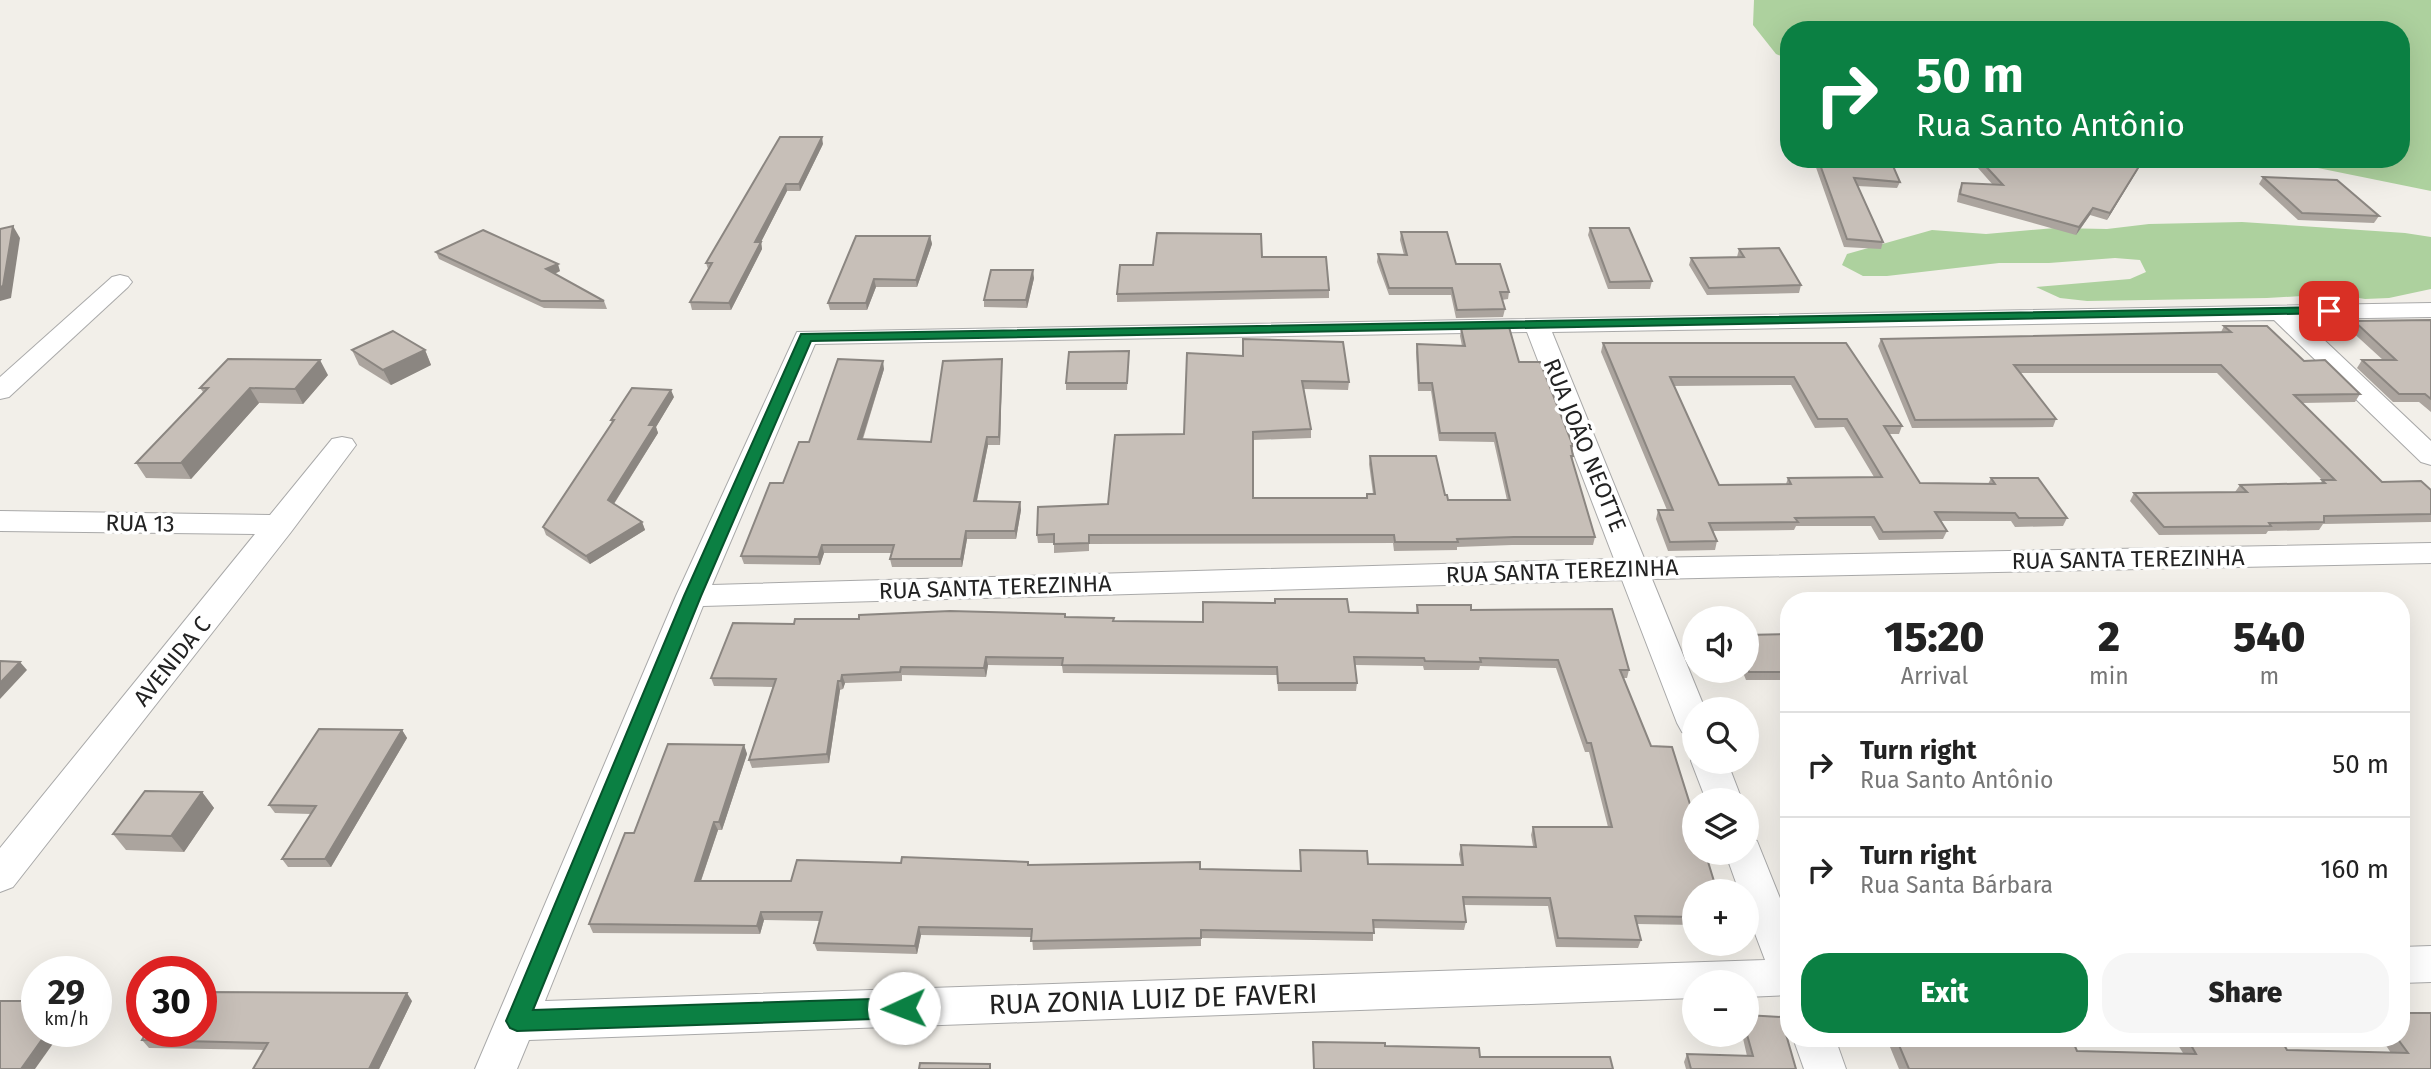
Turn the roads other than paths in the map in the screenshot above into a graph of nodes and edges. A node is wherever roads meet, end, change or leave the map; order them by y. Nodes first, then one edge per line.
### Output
1 (120, 282) dead end
2 (2431, 310) edge
3 (2279, 311) junction
4 (1536, 324) junction
5 (0, 391) edge
6 (342, 445) dead end
7 (2431, 456) edge
8 (0, 521) edge
9 (281, 525) junction
10 (2431, 553) edge
11 (1634, 569) junction
12 (692, 596) junction
13 (1684, 697) edge
14 (1749, 865) edge
15 (0, 876) edge
16 (1780, 947) edge
17 (2431, 964) edge
18 (2410, 965) edge
19 (1780, 977) edge
20 (517, 1021) junction
21 (1817, 1047) edge
22 (496, 1069) edge
23 (1825, 1069) edge

1 - 5 street
2 - 3 street
3 - 4 street
3 - 7 street
4 - 11 street, RUA JOÃO NEOTTE
4 - 12 street
6 - 9 street, AVENIDA C
8 - 9 street, RUA 13
9 - 15 street, AVENIDA C
10 - 11 street, RUA SANTA TEREZINHA
11 - 12 street, RUA SANTA TEREZINHA
11 - 13 street, RUA JOÃO NEOTTE
12 - 20 street
14 - 16 street
17 - 18 street
19 - 20 street, RUA ZONIA LUIZ DE FAVERI
20 - 22 street
21 - 23 street

